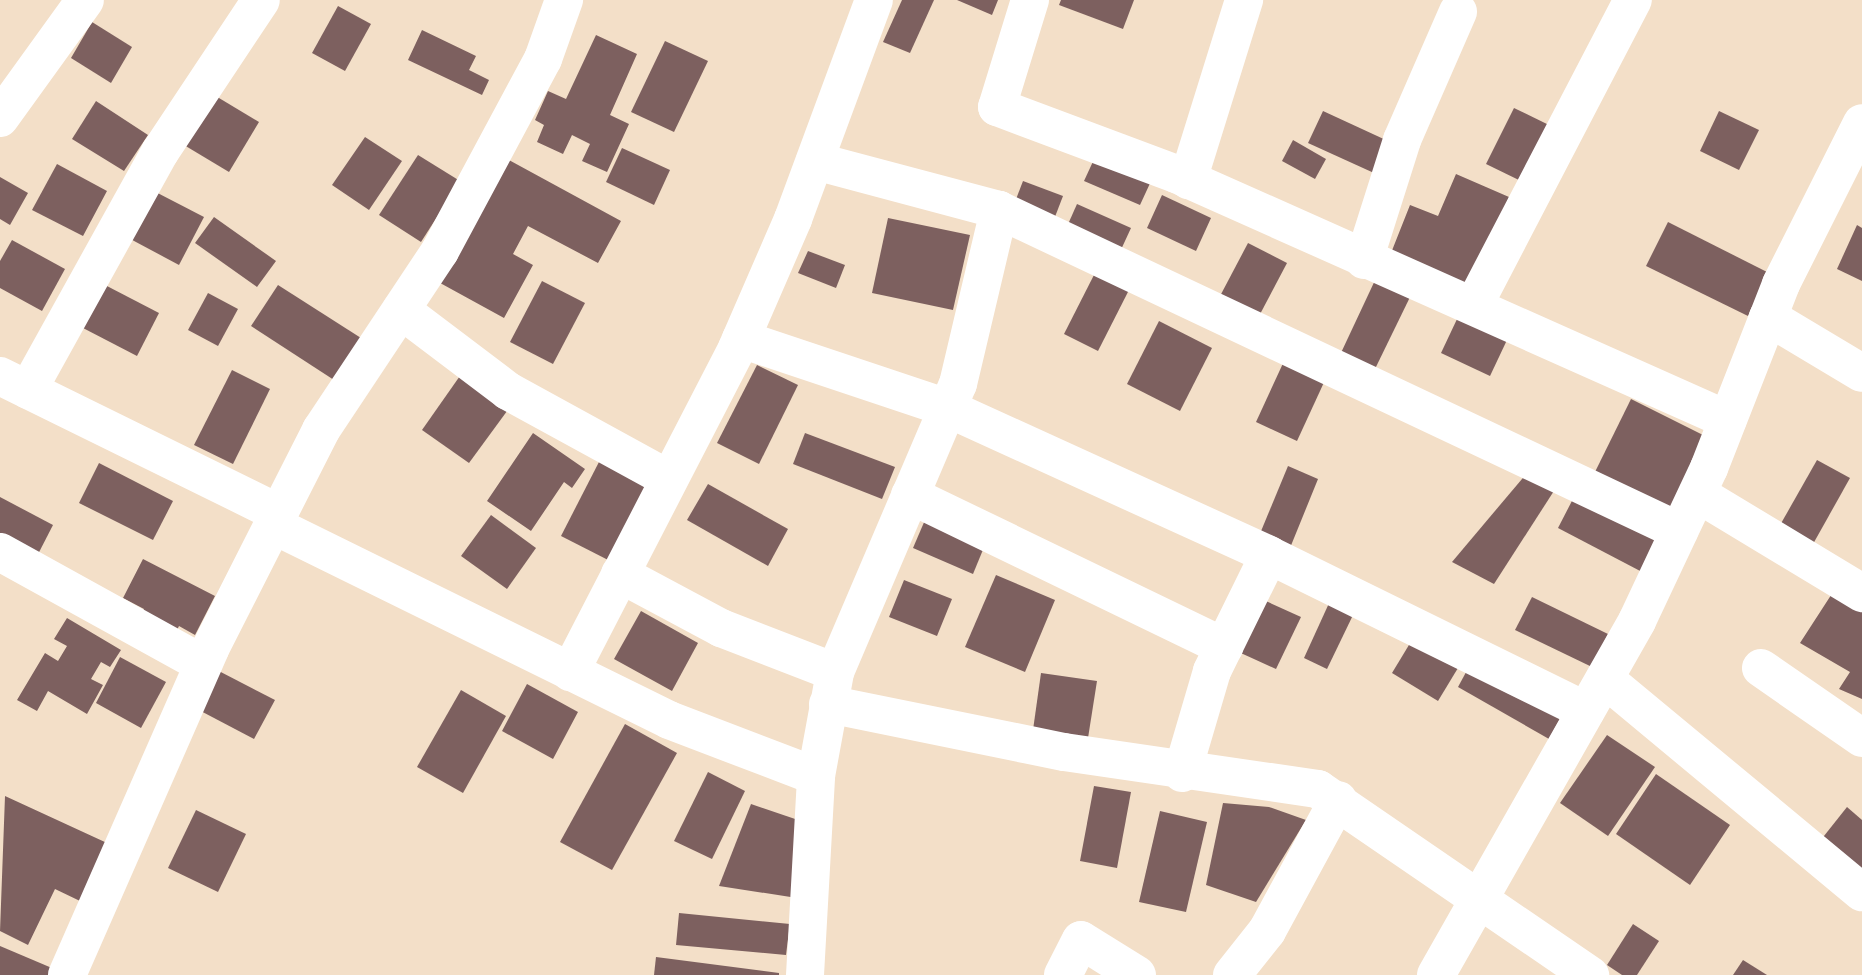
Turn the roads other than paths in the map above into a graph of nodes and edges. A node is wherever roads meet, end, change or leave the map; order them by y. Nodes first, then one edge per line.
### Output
1 (85, 0) edge
2 (261, 0) edge
3 (564, 0) edge
4 (874, 0) edge
5 (1030, 0) edge
6 (1244, 0) edge
7 (1633, 0) edge
8 (1458, 12) dead end
9 (0, 118) edge
10 (1862, 123) edge
11 (815, 161) junction
12 (1188, 180) junction
13 (999, 210) junction
14 (1364, 260) junction
15 (1474, 305) junction
16 (401, 310) junction
17 (1768, 317) junction
18 (741, 339) junction
19 (1862, 373) edge
20 (8, 382) edge
21 (947, 408) junction
22 (1728, 420) junction
23 (669, 479) junction
24 (1698, 494) junction
25 (910, 495) junction
26 (276, 519) junction
27 (1679, 531) junction
28 (0, 552) edge
29 (1269, 555) junction
30 (620, 574) junction
31 (1862, 593) edge
32 (1224, 647) junction
33 (203, 664) junction
34 (1761, 668) dead end
35 (570, 672) junction
36 (832, 688) junction
37 (1596, 695) junction
38 (1862, 738) edge
39 (1182, 772) junction
40 (816, 776) junction
41 (1338, 800) junction
42 (1862, 892) edge
43 (1481, 900) junction
44 (67, 975) edge
45 (805, 975) edge
46 (1063, 975) edge
47 (1137, 975) edge
48 (1232, 975) edge
49 (1436, 975) edge
50 (1590, 975) edge

1 - 9 street
2 - 20 street
3 - 16 street
4 - 11 street
5 - 12 street
6 - 12 street
7 - 15 street
8 - 14 street
10 - 17 street
11 - 13 street
11 - 18 street
12 - 14 street
13 - 21 street
13 - 27 street
14 - 15 street
15 - 22 street
16 - 23 street
16 - 26 street
17 - 19 street
17 - 22 street
18 - 21 street
18 - 23 street
20 - 26 street
21 - 25 street
21 - 29 street
22 - 24 street
23 - 30 street
24 - 27 street
24 - 31 street
25 - 32 street
25 - 36 street
26 - 33 street
26 - 35 street
27 - 37 street
28 - 33 street
29 - 32 street
29 - 37 street
30 - 35 street
30 - 36 street
32 - 39 street
33 - 44 street
34 - 38 street
35 - 40 street
36 - 39 street
36 - 40 street
37 - 42 street
37 - 43 street
39 - 41 street
40 - 45 street
41 - 43 street
41 - 48 street
43 - 49 street
43 - 50 street
46 - 47 street

